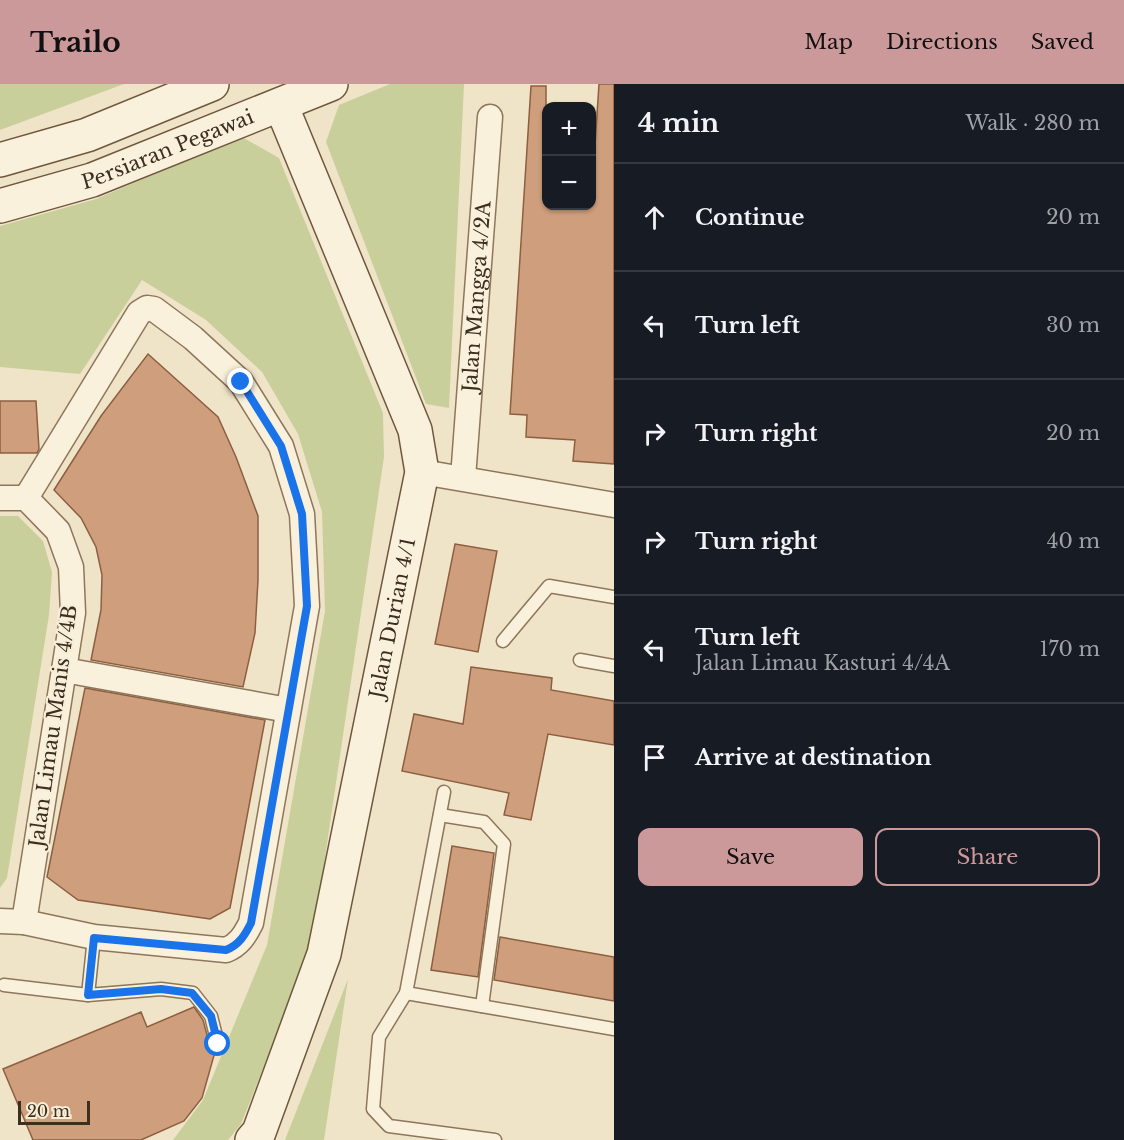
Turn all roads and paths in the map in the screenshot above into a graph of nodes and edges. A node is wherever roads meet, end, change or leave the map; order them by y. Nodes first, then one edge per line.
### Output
1 (212, 84) edge
2 (331, 84) edge
3 (281, 105) junction
4 (490, 117) dead end
5 (0, 160) edge
6 (0, 206) edge
7 (422, 472) junction
8 (463, 478) junction
9 (0, 498) edge
10 (26, 498) junction
11 (614, 505) edge
12 (614, 597) edge
13 (503, 641) dead end
14 (580, 660) dead end
15 (614, 666) edge
16 (64, 670) junction
17 (288, 710) junction
18 (444, 792) dead end
19 (440, 815) junction
20 (0, 921) edge
21 (24, 922) junction
22 (94, 938) junction
23 (4, 985) dead end
24 (406, 993) junction
25 (88, 995) junction
26 (482, 1006) junction
27 (614, 1029) edge
28 (218, 1044) dead end
29 (252, 1140) edge
30 (495, 1140) edge

1 - 5 street
2 - 3 street, Persiaran Pegawai
3 - 6 street, Persiaran Pegawai
3 - 7 street, Jalan Durian 4/1
4 - 8 street, Jalan Mangga 4/2A
7 - 8 street
7 - 29 street, Jalan Durian 4/1
8 - 11 street
9 - 10 street
10 - 16 street, Jalan Limau Manis 4/4B
10 - 17 street
12 - 13 lane
14 - 15 lane
16 - 17 street
16 - 21 street, Jalan Limau Manis 4/4B
17 - 22 street
18 - 19 lane
19 - 24 lane
19 - 26 lane
20 - 21 street
21 - 22 street
22 - 25 lane
23 - 25 lane
24 - 26 lane
24 - 30 lane
25 - 28 lane
26 - 27 lane

